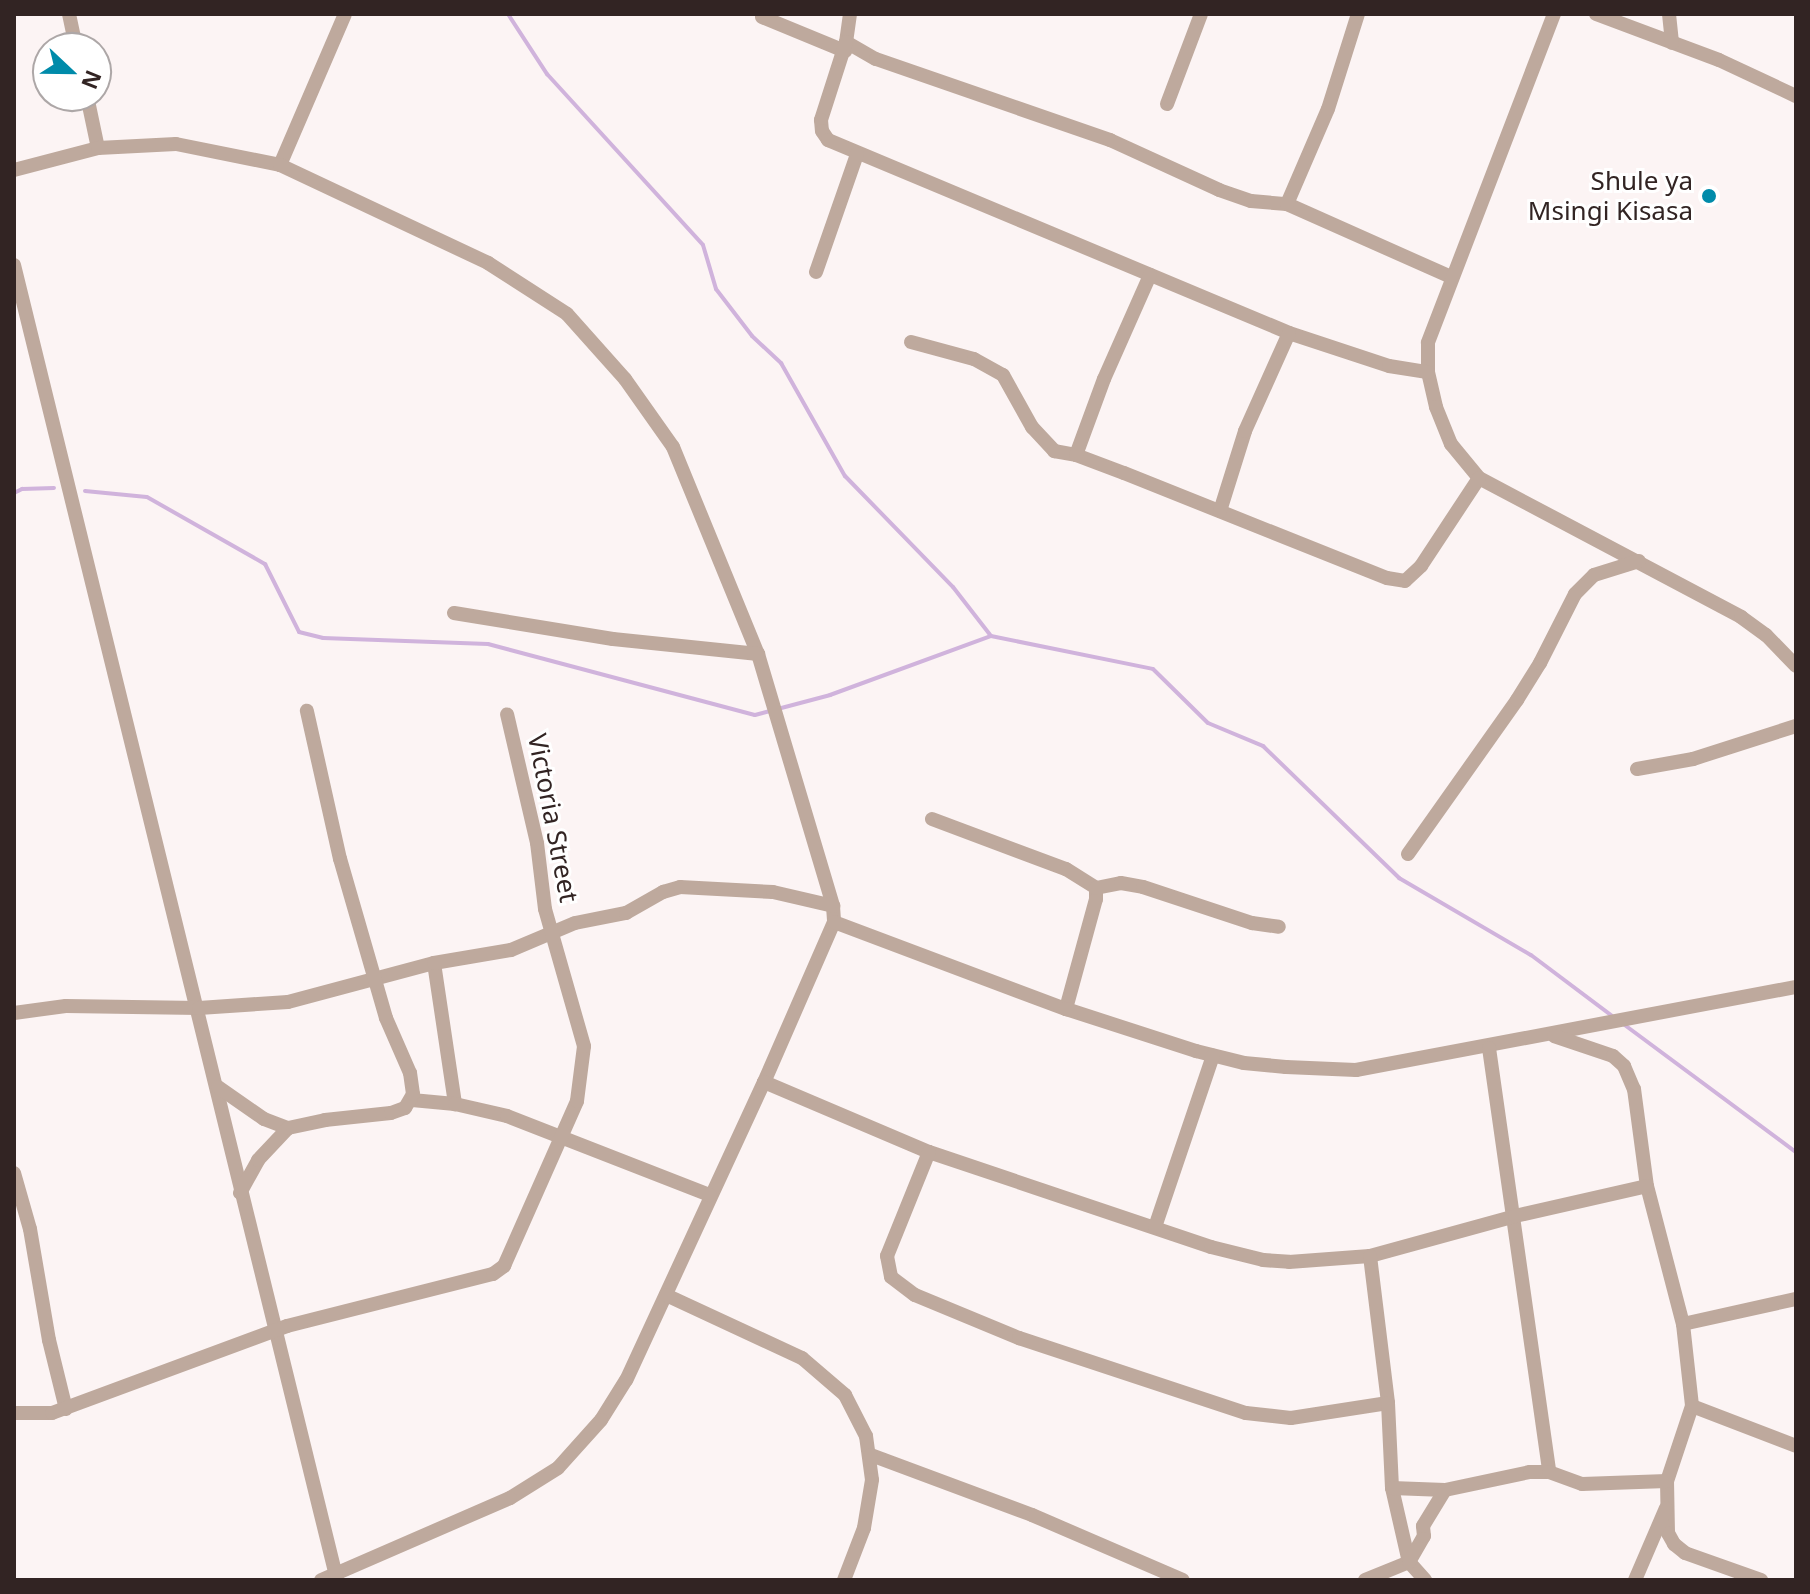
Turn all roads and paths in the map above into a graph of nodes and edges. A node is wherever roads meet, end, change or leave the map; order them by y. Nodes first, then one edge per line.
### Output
1 (345, 14) edge
2 (850, 14) edge
3 (1201, 14) edge
4 (1358, 14) edge
5 (1554, 14) edge
6 (1596, 14) edge
7 (1669, 14) edge
8 (762, 17) dead end
9 (1672, 43) junction
10 (846, 46) junction
11 (1796, 96) edge
12 (1167, 104) dead end
13 (90, 112) edge
14 (98, 148) junction
15 (857, 154) junction
16 (280, 165) junction
17 (14, 170) edge
18 (1287, 204) junction
19 (14, 265) edge
20 (816, 272) dead end
21 (1150, 275) junction
22 (1451, 277) junction
23 (1289, 333) junction
24 (911, 342) dead end
25 (1428, 372) junction
26 (1076, 455) junction
27 (1479, 478) junction
28 (1220, 511) junction
29 (1639, 561) junction
30 (454, 613) dead end
31 (758, 654) junction
32 (1796, 666) edge
33 (307, 711) dead end
34 (507, 714) dead end
35 (1796, 726) edge
36 (1637, 769) dead end
37 (932, 819) dead end
38 (1408, 854) dead end
39 (1096, 888) junction
40 (833, 906) junction
41 (834, 922) junction
42 (1279, 927) dead end
43 (552, 932) junction
44 (434, 963) junction
45 (375, 979) junction
46 (1796, 987) edge
47 (199, 1008) junction
48 (1066, 1009) junction
49 (14, 1013) edge
50 (1550, 1035) junction
51 (1489, 1048) junction
52 (1213, 1056) junction
53 (764, 1082) junction
54 (218, 1087) junction
55 (412, 1100) junction
56 (455, 1104) junction
57 (288, 1128) junction
58 (564, 1137) junction
59 (929, 1152) junction
60 (14, 1173) edge
61 (1647, 1186) junction
62 (240, 1193) junction
63 (710, 1195) junction
64 (1515, 1216) junction
65 (1155, 1227) junction
66 (1370, 1256) junction
67 (666, 1295) junction
68 (1796, 1299) edge
69 (1683, 1324) junction
70 (277, 1332) junction
71 (1388, 1403) junction
72 (1692, 1406) junction
73 (66, 1409) junction
74 (14, 1413) edge
75 (1796, 1446) edge
76 (871, 1455) junction
77 (1549, 1472) junction
78 (1667, 1481) junction
79 (1392, 1488) junction
80 (1445, 1490) junction
81 (1670, 1501) junction
82 (1409, 1562) junction
83 (331, 1578) edge
84 (844, 1580) edge
85 (1183, 1580) edge
86 (1365, 1580) edge
87 (1425, 1580) edge
88 (1635, 1580) edge
89 (1761, 1580) edge

1 - 16 street
2 - 10 street
3 - 12 street
4 - 18 street
5 - 22 street
6 - 9 street
7 - 9 street
8 - 10 street
9 - 11 street
10 - 15 street
10 - 18 street
13 - 14 street
14 - 16 street
14 - 17 street
15 - 20 street
15 - 21 street
16 - 31 street
18 - 22 street
19 - 47 street
21 - 23 street
21 - 26 street
22 - 25 street
23 - 25 street
23 - 28 street
24 - 26 street
25 - 27 street
26 - 28 street
27 - 28 street
27 - 29 street
29 - 32 street
29 - 38 street
30 - 31 street
31 - 40 street
33 - 45 street
34 - 43 street, Victoria Street
35 - 36 street
37 - 39 street
39 - 42 street
39 - 48 street
40 - 41 street
40 - 43 street
41 - 48 street
41 - 53 street
43 - 44 street
43 - 58 street, Victoria Street
44 - 45 street
44 - 56 street
45 - 47 street
45 - 55 street
46 - 50 street
47 - 49 street
47 - 54 street
48 - 52 street
50 - 51 street
50 - 61 street
51 - 52 street
51 - 64 street
52 - 65 street
53 - 59 street
53 - 63 street
54 - 57 street
54 - 62 street
55 - 56 street
55 - 57 street
56 - 58 street
57 - 62 street
58 - 63 street
58 - 70 street, Victoria Street
59 - 65 street
59 - 71 street
60 - 73 street
61 - 64 street
61 - 69 street
62 - 70 street
63 - 67 street
64 - 66 street
64 - 77 street
65 - 66 street
66 - 71 street
67 - 76 street
67 - 83 street
68 - 69 street
69 - 72 street
70 - 73 street, Victoria Street
70 - 83 street
71 - 79 street
72 - 75 street
72 - 78 street
73 - 74 street, Victoria Street
76 - 84 street
76 - 85 street
77 - 78 street
77 - 80 street
78 - 81 street
79 - 80 street
79 - 82 street
80 - 82 street
81 - 88 street
81 - 89 street
82 - 86 street
82 - 87 street

